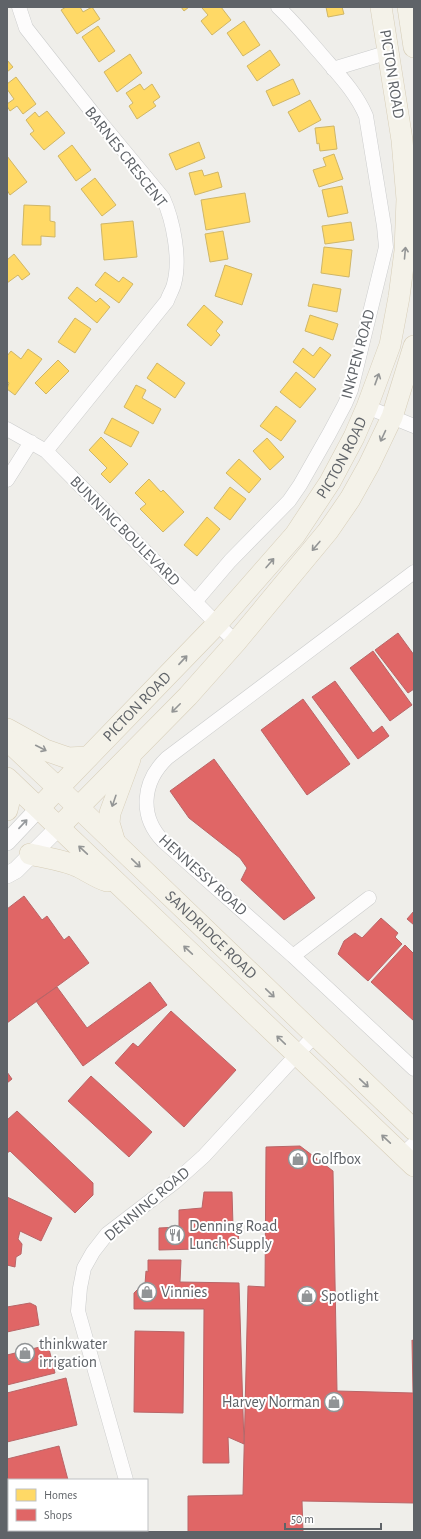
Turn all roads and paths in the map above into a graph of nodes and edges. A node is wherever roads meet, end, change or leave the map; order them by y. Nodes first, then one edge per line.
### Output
1 (19, 7) edge
2 (278, 7) edge
3 (381, 7) edge
4 (408, 7) edge
5 (414, 47) edge
6 (389, 52) junction
7 (333, 69) junction
8 (414, 346) edge
9 (367, 407) junction
10 (392, 417) junction
11 (414, 426) edge
12 (7, 429) edge
13 (31, 442) junction
14 (46, 451) junction
15 (7, 480) edge
16 (414, 572) edge
17 (195, 602) junction
18 (217, 624) junction
19 (236, 642) junction
20 (7, 729) edge
21 (7, 740) edge
22 (133, 751) junction
23 (88, 757) junction
24 (9, 780) edge
25 (58, 788) junction
26 (78, 807) junction
27 (39, 808) junction
28 (7, 810) edge
29 (59, 826) junction
30 (7, 842) edge
31 (116, 843) junction
32 (30, 854) junction
33 (7, 875) edge
34 (121, 886) junction
35 (369, 898) dead end
36 (293, 956) junction
37 (314, 1036) junction
38 (297, 1055) junction
39 (414, 1069) edge
40 (414, 1130) edge
41 (410, 1155) edge
42 (126, 1479) edge

1 - 14 street, BARNES CRESCENT
2 - 7 street, INKPEN ROAD
3 - 6 main road, PICTON ROAD
4 - 5 main road, PICTON ROAD
6 - 7 street
9 -> 6 main road, PICTON ROAD
7 - 17 street, INKPEN ROAD
8 - 10 main road, PICTON ROAD
9 - 10 street
18 -> 9 main road, PICTON ROAD
10 - 11 street
10 -> 19 main road, PICTON ROAD
12 - 13 street, BUNNING BOULEVARD
13 - 14 street, BUNNING BOULEVARD
13 - 15 street
14 - 17 street, BUNNING BOULEVARD
16 - 36 street, HENNESSY ROAD
17 - 18 street, BUNNING BOULEVARD
18 - 19 street, BUNNING BOULEVARD
23 -> 18 main road, PICTON ROAD
19 -> 22 main road, PICTON ROAD
20 -> 23 main road
21 - 25 main road, SANDRIDGE ROAD
22 - 26 main road, PICTON ROAD
22 -> 31 main road
23 - 25 main road, PICTON ROAD
24 - 27 main road, SANDRIDGE ROAD
24 - 28 main road
25 - 26 main road, SANDRIDGE ROAD
25 - 27 main road, PICTON ROAD
26 - 29 main road, PICTON ROAD
26 - 31 main road, SANDRIDGE ROAD
27 - 29 main road, SANDRIDGE ROAD
30 -> 27 street
29 - 32 street
34 -> 29 main road, SANDRIDGE ROAD
31 -> 37 main road, SANDRIDGE ROAD
32 - 33 street
32 - 34 main road
38 -> 34 main road, SANDRIDGE ROAD
35 - 36 street
36 - 39 street, HENNESSY ROAD
37 - 38 street, DENNING ROAD
37 -> 40 main road, SANDRIDGE ROAD
41 -> 38 main road, SANDRIDGE ROAD
38 - 42 street, DENNING ROAD

